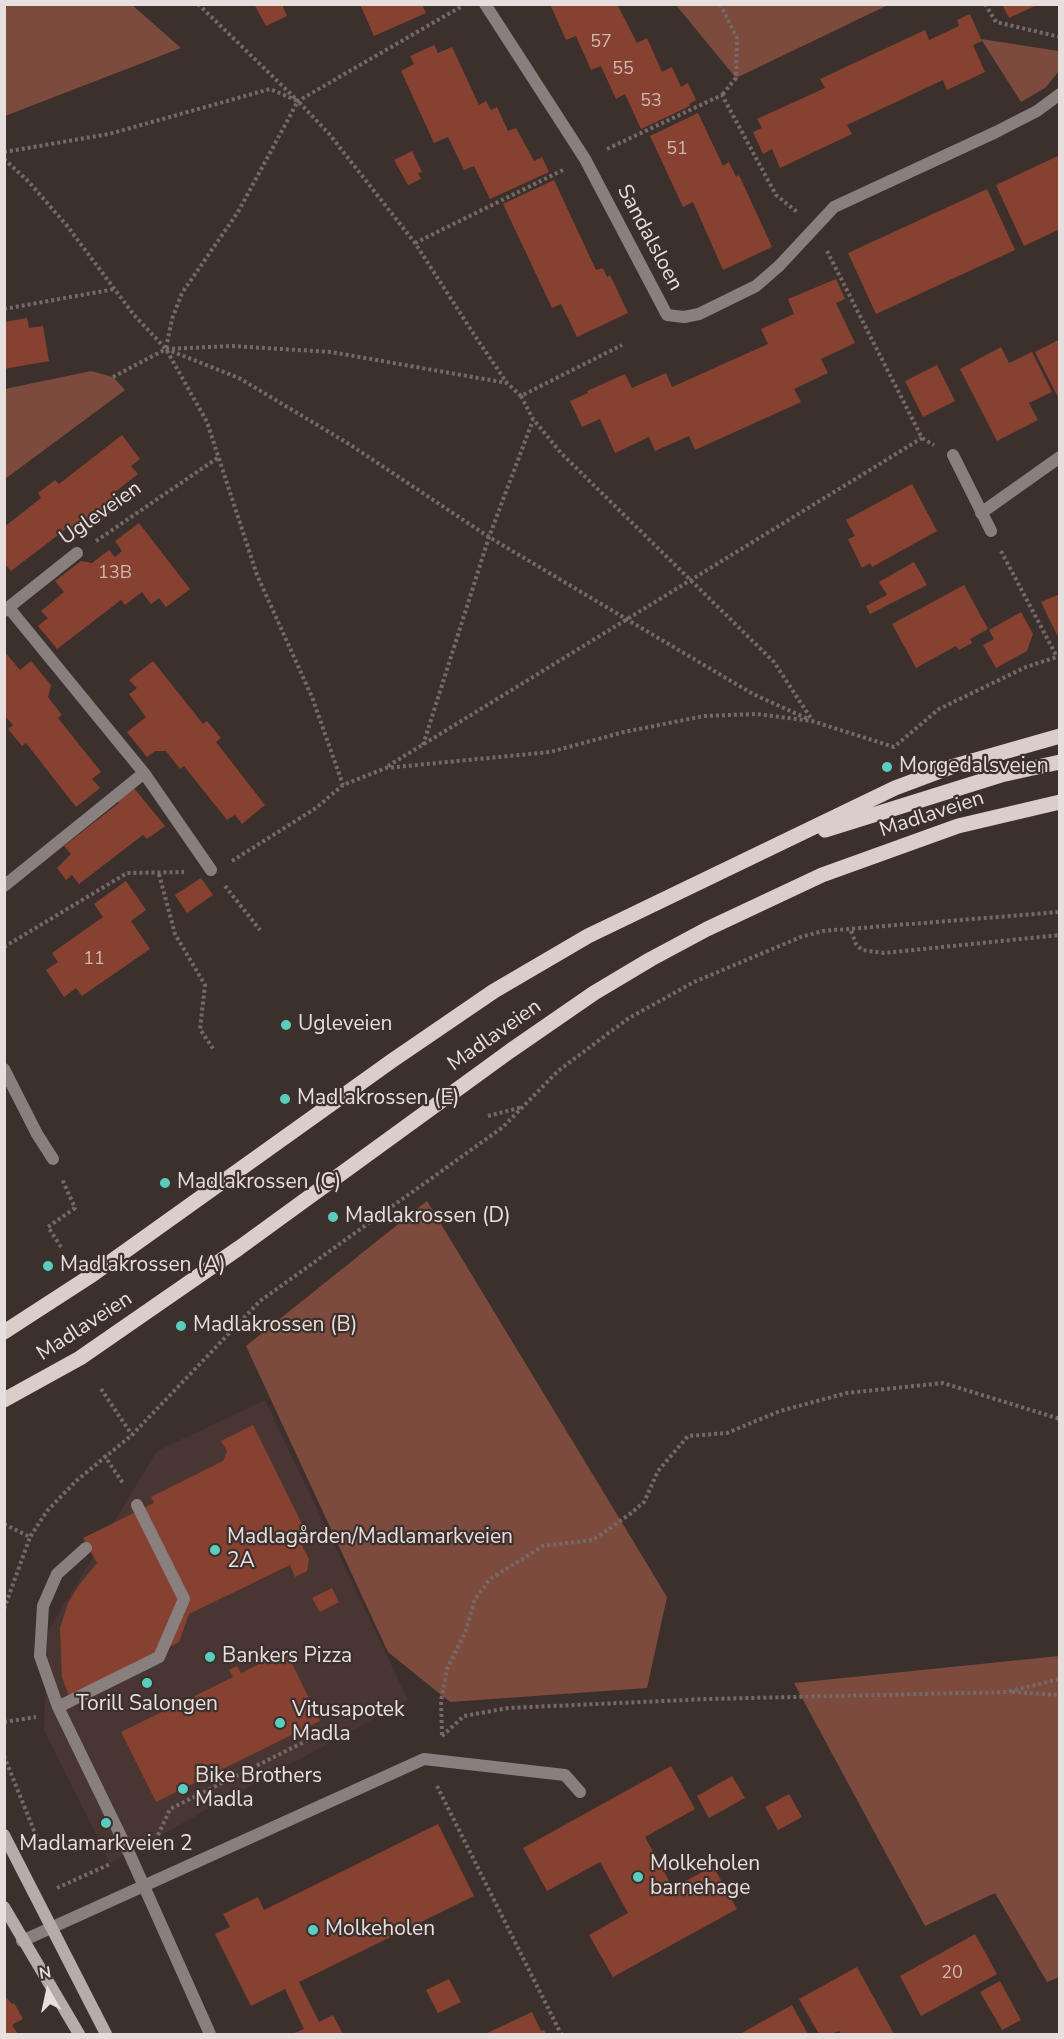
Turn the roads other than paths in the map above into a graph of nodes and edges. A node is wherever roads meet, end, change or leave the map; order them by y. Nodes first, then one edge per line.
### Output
1 (485, 4) edge
2 (1059, 93) edge
3 (953, 455) road end
4 (1059, 457) edge
5 (981, 513) junction
6 (991, 531) road end
7 (77, 553) road end
8 (7, 610) edge
9 (1059, 736) edge
10 (1059, 762) edge
11 (144, 773) junction
12 (1059, 802) edge
13 (796, 838) junction
14 (211, 870) road end
15 (4, 886) edge
16 (4, 1069) edge
17 (53, 1159) road end
18 (4, 1332) edge
19 (4, 1400) edge
20 (137, 1505) road end
21 (86, 1548) dead end
22 (58, 1707) junction
23 (580, 1792) dead end
24 (4, 1835) edge
25 (142, 1887) junction
26 (4, 1906) edge
27 (50, 1927) junction
28 (22, 1941) junction
29 (79, 2034) edge
30 (106, 2034) edge
31 (210, 2034) edge

1 - 2 street, Sandalsloen
3 - 5 street
4 - 5 street
5 - 6 street
7 - 8 street, Ugleveien
8 - 11 street, Ugleveien
9 - 13 main road, Madlaveien
10 - 13 main road, Madlaveien
11 - 14 street, Ugleveien
11 - 15 street
12 - 19 main road, Madlaveien
13 - 18 main road, Madlaveien
16 - 17 street
20 - 22 street
21 - 22 street
22 - 25 street
23 - 25 street
24 - 27 main road
25 - 27 street
25 - 31 street
26 - 28 main road
27 - 28 street
27 - 30 main road
28 - 29 main road

